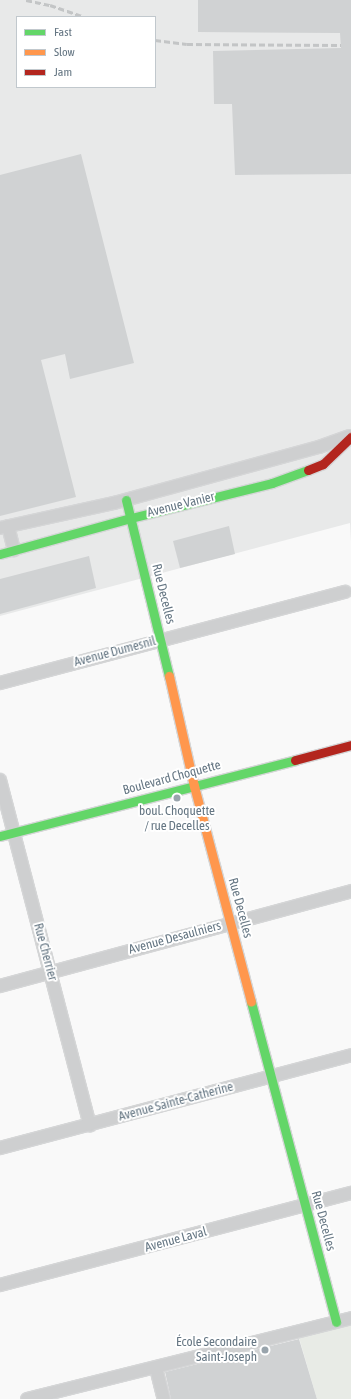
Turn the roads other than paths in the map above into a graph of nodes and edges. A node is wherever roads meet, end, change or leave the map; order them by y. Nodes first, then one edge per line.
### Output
1 (351, 436) edge
2 (205, 479) junction
3 (207, 498) junction
4 (126, 500) junction
5 (130, 518) junction
6 (4, 527) edge
7 (14, 550) junction
8 (0, 554) edge
9 (345, 592) dead end
10 (161, 640) junction
11 (0, 683) edge
12 (351, 745) edge
13 (0, 780) edge
14 (194, 786) junction
15 (14, 833) junction
16 (0, 836) edge
17 (351, 892) edge
18 (231, 924) junction
19 (50, 972) junction
20 (0, 986) edge
21 (351, 1055) edge
22 (271, 1077) junction
23 (90, 1125) junction
24 (0, 1148) edge
25 (351, 1193) edge
26 (306, 1206) junction
27 (0, 1285) edge
28 (351, 1318) edge
29 (336, 1322) junction
30 (156, 1368) junction
31 (27, 1399) edge
32 (164, 1399) edge

1 - 2 street, Avenue Vanier
1 - 3 street, Avenue Vanier
2 - 3 street
2 - 4 street, Avenue Vanier
3 - 5 street, Avenue Vanier
4 - 5 street, Rue Decelles
4 - 6 street, Avenue Vanier
5 - 7 street, Avenue Vanier
5 - 10 street, Rue Decelles
6 - 7 street
7 - 8 street, Avenue Vanier
9 - 10 street, Avenue Dumesnil
10 - 11 street, Avenue Dumesnil
10 - 14 street, Rue Decelles
12 - 14 street, Boulevard Choquette
13 - 15 street, Rue Cherrier
14 - 15 street, Boulevard Choquette
14 - 18 street, Rue Decelles
15 - 16 street, Boulevard Choquette
15 - 19 street, Rue Cherrier
17 - 18 street, Avenue Desaulniers
18 - 19 street, Avenue Desaulniers
18 - 22 street, Rue Decelles
19 - 20 street, Avenue Desaulniers
19 - 23 street, Rue Cherrier
21 - 22 street, Avenue Sainte-Catherine
22 - 23 street, Avenue Sainte-Catherine
22 - 26 street, Rue Decelles
23 - 24 street, Avenue Sainte-Catherine
25 - 26 street, Avenue Laval
26 - 27 street, Avenue Laval
26 - 29 street, Rue Decelles
28 - 29 street
29 - 30 street
30 - 31 street
30 - 32 street

